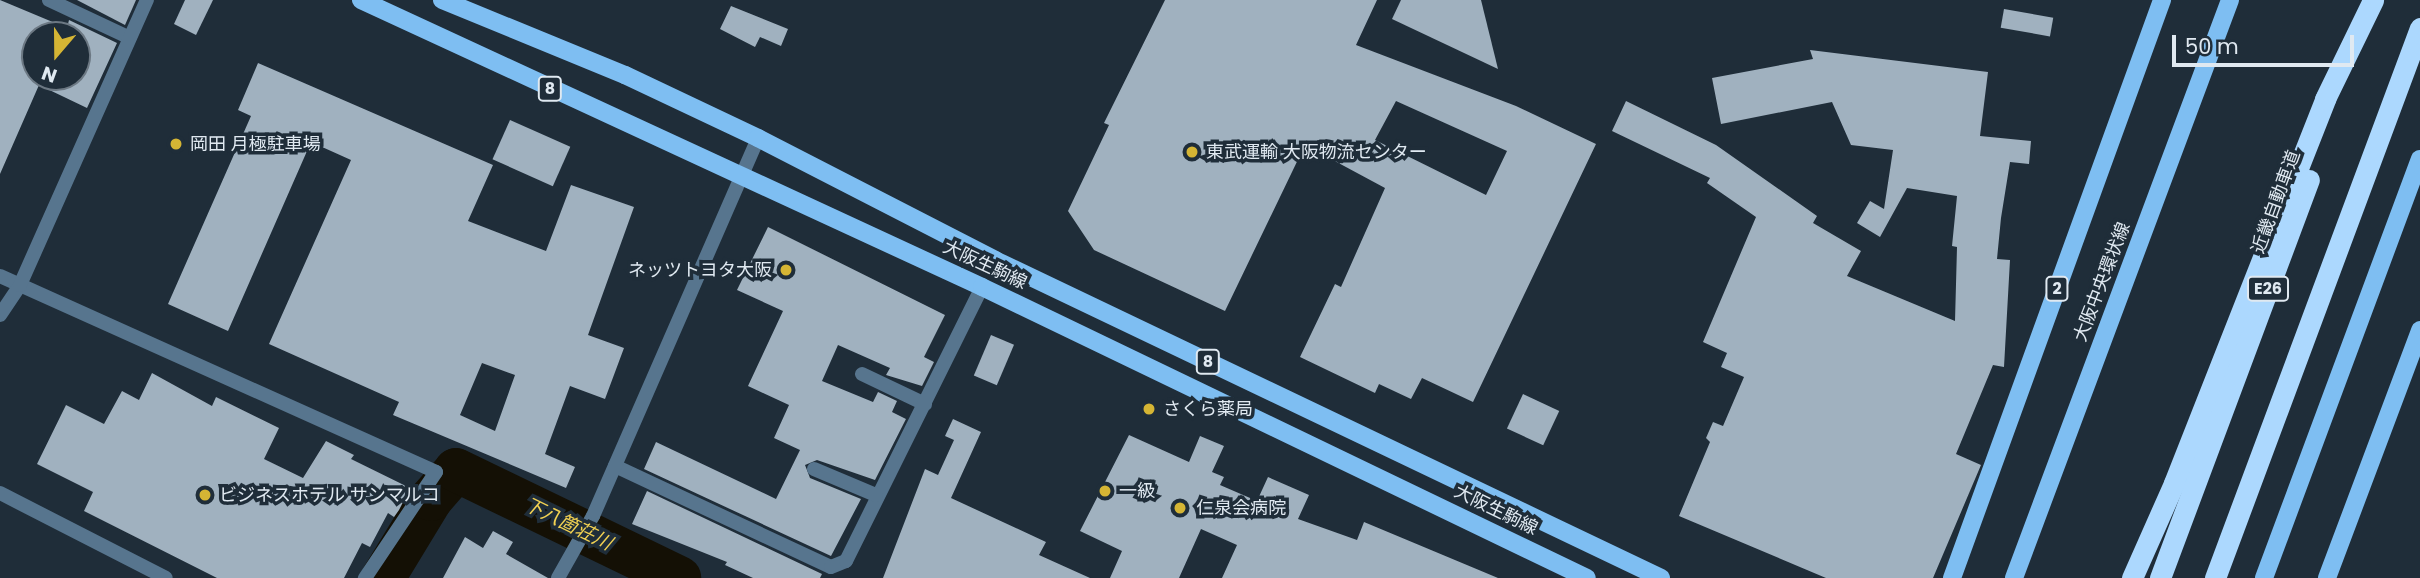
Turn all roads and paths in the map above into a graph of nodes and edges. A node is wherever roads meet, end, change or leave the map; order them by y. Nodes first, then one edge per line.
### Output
1 (49, 0) edge
2 (147, 0) edge
3 (361, 0) edge
4 (442, 0) edge
5 (2230, 0) edge
6 (2374, 0) edge
7 (2161, 1) edge
8 (2420, 27) edge
9 (130, 38) junction
10 (758, 138) junction
11 (2420, 159) edge
12 (740, 176) junction
13 (0, 276) edge
14 (20, 285) junction
15 (982, 287) junction
16 (0, 315) edge
17 (2418, 340) edge
18 (862, 374) dead end
19 (925, 404) junction
20 (615, 466) junction
21 (814, 469) dead end
22 (0, 493) edge
23 (876, 495) junction
24 (166, 578) edge
25 (365, 578) edge
26 (558, 578) edge
27 (1587, 578) edge
28 (1661, 578) edge
29 (1952, 578) edge
30 (2014, 578) edge
31 (2132, 578) edge
32 (2160, 578) edge
33 (2215, 578) edge
34 (2264, 578) edge
35 (2327, 578) edge

1 - 9 street
2 - 9 street
3 - 12 main road, 大阪生駒線 / 8
4 - 10 main road, 大阪生駒線 / 8
5 - 30 main road, 大阪中央環状線
6 - 31 highway
6 - 32 highway, 近畿自動車道 / E26
7 - 29 main road, 2
8 - 33 highway
9 - 14 street
10 - 12 street
10 - 28 main road, 大阪生駒線 / 8
11 - 34 main road
12 - 15 main road, 大阪生駒線 / 8
12 - 20 street
13 - 14 street
14 - 16 street
14 - 25 street
15 - 19 street
15 - 27 main road, 大阪生駒線 / 8
17 - 35 main road
18 - 19 street
19 - 23 street
20 - 23 street
20 - 26 street
21 - 23 street
22 - 24 street

